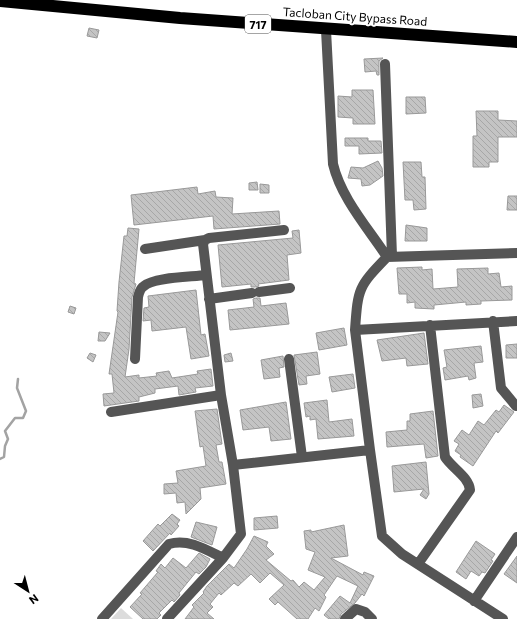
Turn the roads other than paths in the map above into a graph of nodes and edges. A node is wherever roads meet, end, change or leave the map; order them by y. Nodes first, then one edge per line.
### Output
1 (0, 1) edge
2 (326, 30) junction
3 (517, 42) edge
4 (385, 64) dead end
5 (284, 230) dead end
6 (204, 240) junction
7 (145, 249) dead end
8 (517, 252) edge
9 (389, 256) junction
10 (206, 275) junction
11 (290, 288) dead end
12 (209, 299) junction
13 (493, 321) junction
14 (517, 321) edge
15 (430, 325) junction
16 (356, 330) junction
17 (135, 359) dead end
18 (289, 359) dead end
19 (221, 395) junction
20 (516, 406) dead end
21 (111, 412) dead end
22 (370, 450) junction
23 (302, 457) junction
24 (233, 465) junction
25 (517, 537) edge
26 (223, 558) junction
27 (418, 564) junction
28 (474, 601) junction
29 (102, 619) edge
30 (167, 619) edge
31 (345, 619) edge
32 (372, 619) edge
33 (503, 619) edge

1 - 2 highway, Tacloban City Bypass Road / 717
2 - 3 highway, Tacloban City Bypass Road / 717
2 - 9 street
4 - 9 street
5 - 6 street
6 - 7 street
6 - 10 street
8 - 9 street
9 - 16 street
10 - 12 street
10 - 17 street
11 - 12 street
12 - 19 street
13 - 14 street
13 - 15 street
13 - 20 street
15 - 16 street
15 - 27 street
16 - 22 street
18 - 23 street
19 - 21 street
19 - 24 street
22 - 23 street
22 - 27 street
23 - 24 street
24 - 26 street
25 - 28 street
26 - 29 street
26 - 30 street
27 - 28 street
28 - 33 street
31 - 32 street

